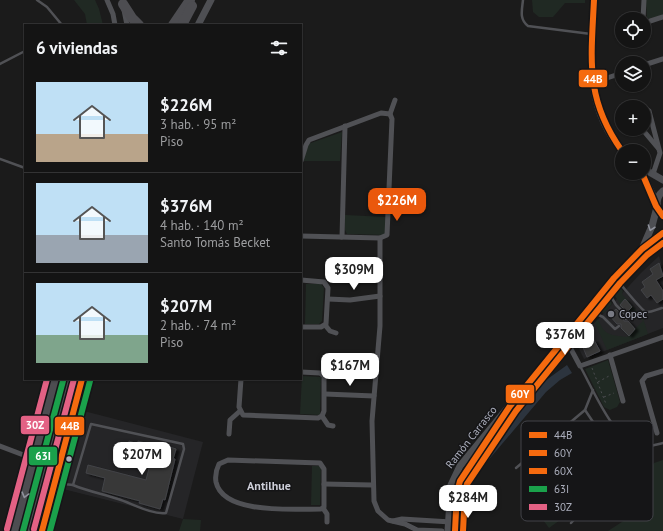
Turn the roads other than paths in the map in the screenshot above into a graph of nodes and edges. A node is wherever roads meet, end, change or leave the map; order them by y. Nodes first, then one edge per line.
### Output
1 (37, 0) edge
2 (107, 0) edge
3 (190, 0) edge
4 (195, 0) edge
5 (211, 0) edge
6 (523, 0) edge
7 (594, 0) edge
8 (644, 0) edge
9 (122, 2) edge
10 (644, 12) edge
11 (663, 17) edge
12 (651, 21) edge
13 (61, 24) edge
14 (115, 24) edge
15 (127, 24) edge
16 (138, 24) edge
17 (175, 24) edge
18 (199, 24) edge
19 (593, 34) junction
20 (24, 52) edge
21 (663, 59) edge
22 (651, 63) edge
23 (0, 64) edge
24 (615, 75) edge
25 (592, 82) junction
26 (394, 100) dead end
27 (390, 114) junction
28 (651, 119) edge
29 (346, 126) junction
30 (648, 136) edge
31 (617, 144) edge
32 (660, 151) junction
33 (302, 158) edge
34 (0, 159) edge
35 (24, 168) edge
36 (653, 174) junction
37 (646, 180) edge
38 (663, 180) edge
39 (650, 187) junction
40 (663, 191) edge
41 (657, 205) junction
42 (663, 216) edge
43 (663, 234) edge
44 (302, 236) edge
45 (342, 237) junction
46 (380, 238) junction
47 (642, 249) junction
48 (614, 278) junction
49 (302, 280) edge
50 (606, 288) junction
51 (380, 296) junction
52 (328, 299) junction
53 (662, 308) dead end
54 (588, 309) junction
55 (626, 319) dead end
56 (324, 325) junction
57 (619, 326) dead end
58 (302, 327) edge
59 (336, 333) dead end
60 (663, 337) edge
61 (564, 338) junction
62 (610, 355) junction
63 (580, 366) junction
64 (663, 371) edge
65 (302, 372) edge
66 (55, 380) edge
67 (66, 380) edge
68 (82, 380) edge
69 (241, 380) edge
70 (593, 389) junction
71 (325, 394) junction
72 (374, 396) junction
73 (623, 401) dead end
74 (585, 410) junction
75 (240, 411) junction
76 (322, 416) junction
77 (572, 421) edge
78 (592, 421) edge
79 (610, 421) edge
80 (333, 426) dead end
81 (657, 433) dead end
82 (229, 434) dead end
83 (663, 443) edge
84 (653, 445) edge
85 (0, 446) edge
86 (34, 460) junction
87 (521, 464) edge
88 (516, 468) dead end
89 (55, 483) junction
90 (73, 484) junction
91 (324, 484) junction
92 (372, 485) junction
93 (324, 508) junction
94 (413, 520) junction
95 (423, 520) junction
96 (402, 521) junction
97 (327, 522) dead end
98 (452, 522) junction
99 (411, 530) edge
100 (15, 531) edge
101 (26, 531) edge
102 (42, 531) edge
103 (442, 531) edge
104 (448, 531) edge
105 (455, 531) edge
106 (462, 531) edge

1 - 13 lane
2 - 14 street
3 - 17 highway
4 - 17 highway
5 - 18 main road
6 - 19 lane
7 - 19 main road
8 - 10 street
9 - 15 street
9 - 16 highway
11 - 12 street
19 - 25 main road
20 - 23 lane
21 - 22 street
24 - 25 street
25 - 31 main road
26 - 27 street
27 - 29 street
27 - 46 street
28 - 32 street
29 - 33 street
29 - 45 street
30 - 32 street
32 - 36 street
34 - 35 lane
36 - 38 main road
36 - 39 main road
37 - 39 main road
39 - 41 main road
40 - 41 main road, Ramón Carrasco
41 - 42 main road
41 -> 47 main road, Ramón Carrasco
43 - 47 main road, Ramón Carrasco
44 - 45 street
45 - 46 street
46 - 51 street
47 - 48 main road, Ramón Carrasco
48 - 50 main road, Ramón Carrasco
48 - 53 lane
49 - 52 street
50 - 54 main road, Ramón Carrasco
50 - 55 lane
51 - 52 street
51 - 72 street
52 - 56 street
54 - 57 lane
54 - 61 main road, Ramón Carrasco
56 - 58 street
56 - 59 street
60 - 62 street
61 - 63 street
61 - 98 main road, Ramón Carrasco
62 - 63 street
62 - 73 street
63 - 70 lane
64 - 81 street
65 - 71 street
66 - 86 highway
67 - 101 highway
68 - 89 main road
69 - 75 street
70 - 74 lane
70 - 79 lane
71 - 72 street
71 - 76 street
72 - 92 street
74 - 77 lane
74 - 78 lane
75 - 76 street
75 - 82 street
76 - 80 street
83 - 84 lane
85 - 86 street
86 -> 100 highway
87 - 88 lane
89 - 90 lane
89 - 102 main road
90 - 90 lane
91 - 92 street
91 - 93 street
91 - 93 street
92 - 96 street
93 - 97 street
94 - 95 street
94 - 96 street
94 - 99 street
95 - 98 street
95 - 99 street
96 - 99 street
98 - 104 main road, Ramón Carrasco
98 - 105 main road, Ramón Carrasco
98 - 106 main road
99 - 103 street

